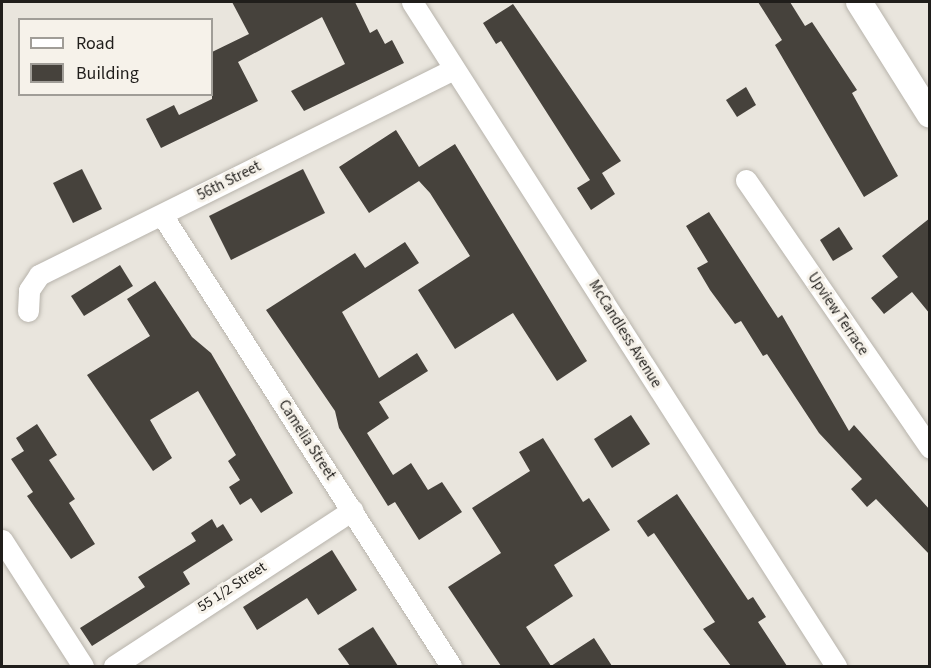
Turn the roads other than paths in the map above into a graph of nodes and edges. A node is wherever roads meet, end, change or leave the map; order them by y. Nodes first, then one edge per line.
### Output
1 (412, 2) edge
2 (859, 2) edge
3 (454, 69) junction
4 (930, 115) edge
5 (746, 180) dead end
6 (162, 215) junction
7 (28, 311) dead end
8 (930, 448) edge
9 (352, 510) junction
10 (2, 540) edge
11 (83, 666) edge
12 (114, 666) edge
13 (451, 666) edge
14 (836, 666) edge

1 - 3 street, McCandless Avenue
2 - 4 street
3 - 6 street, 56th Street
3 - 14 street, McCandless Avenue
5 - 8 street, Upview Terrace
6 - 7 street, 56th Street
6 - 9 street, Camelia Street
9 - 12 street, 55 1/2 Street
9 - 13 street, Camelia Street
10 - 11 street

